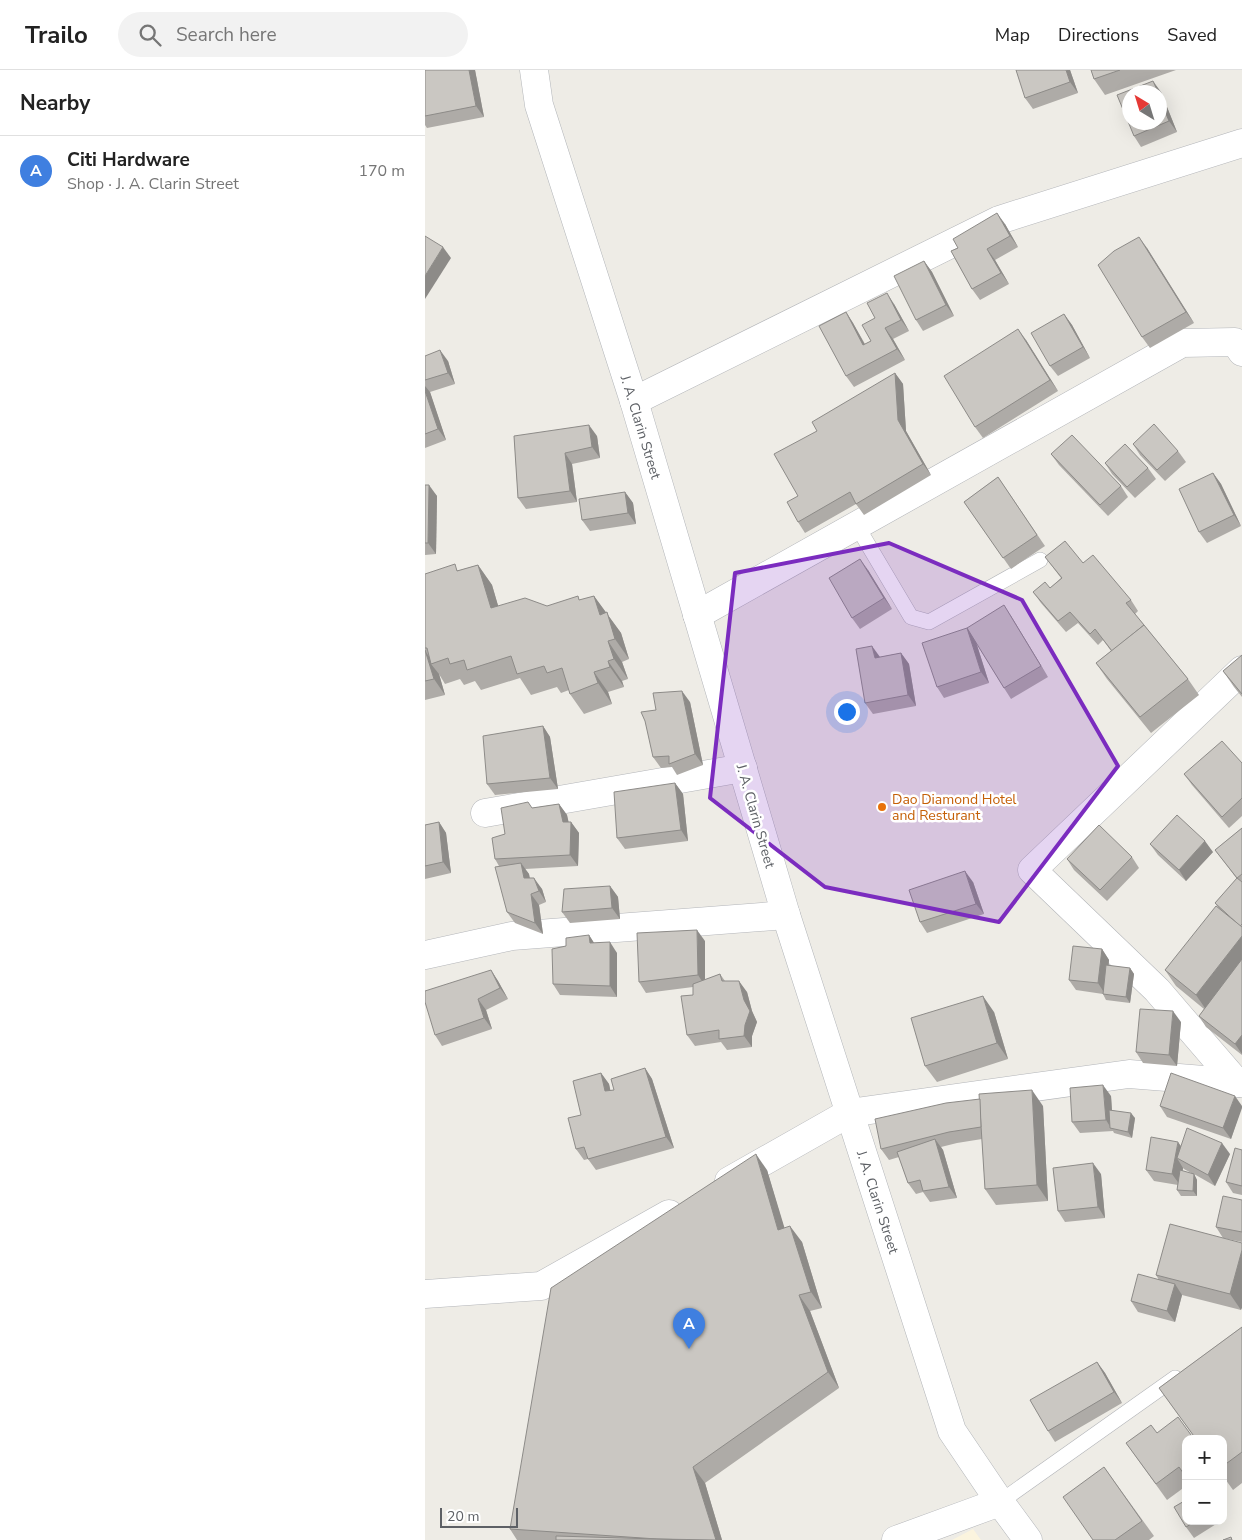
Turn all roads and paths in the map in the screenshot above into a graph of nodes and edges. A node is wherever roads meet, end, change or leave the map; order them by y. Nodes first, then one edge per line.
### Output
1 (534, 70) edge
2 (1242, 143) edge
3 (1242, 352) edge
4 (633, 401) junction
5 (857, 526) junction
6 (1040, 560) dead end
7 (697, 615) junction
8 (1242, 670) edge
9 (743, 768) junction
10 (485, 813) dead end
11 (786, 915) junction
12 (425, 955) edge
13 (1240, 1083) edge
14 (849, 1113) junction
15 (425, 1294) edge
16 (1182, 1373) edge
17 (999, 1502) junction
18 (896, 1540) edge
19 (1028, 1540) edge

1 - 4 street, J. A. Clarin Street
2 - 4 street
3 - 5 street
4 - 7 street, J. A. Clarin Street
5 - 6 lane
5 - 7 street
7 - 9 street, J. A. Clarin Street
8 - 13 street
9 - 10 street
9 - 11 street, J. A. Clarin Street
11 - 12 street
11 - 14 street, J. A. Clarin Street
13 - 14 street
14 - 15 street
14 - 17 street, J. A. Clarin Street
16 - 17 lane
17 - 18 street
17 - 19 street, J. A. Clarin Street

